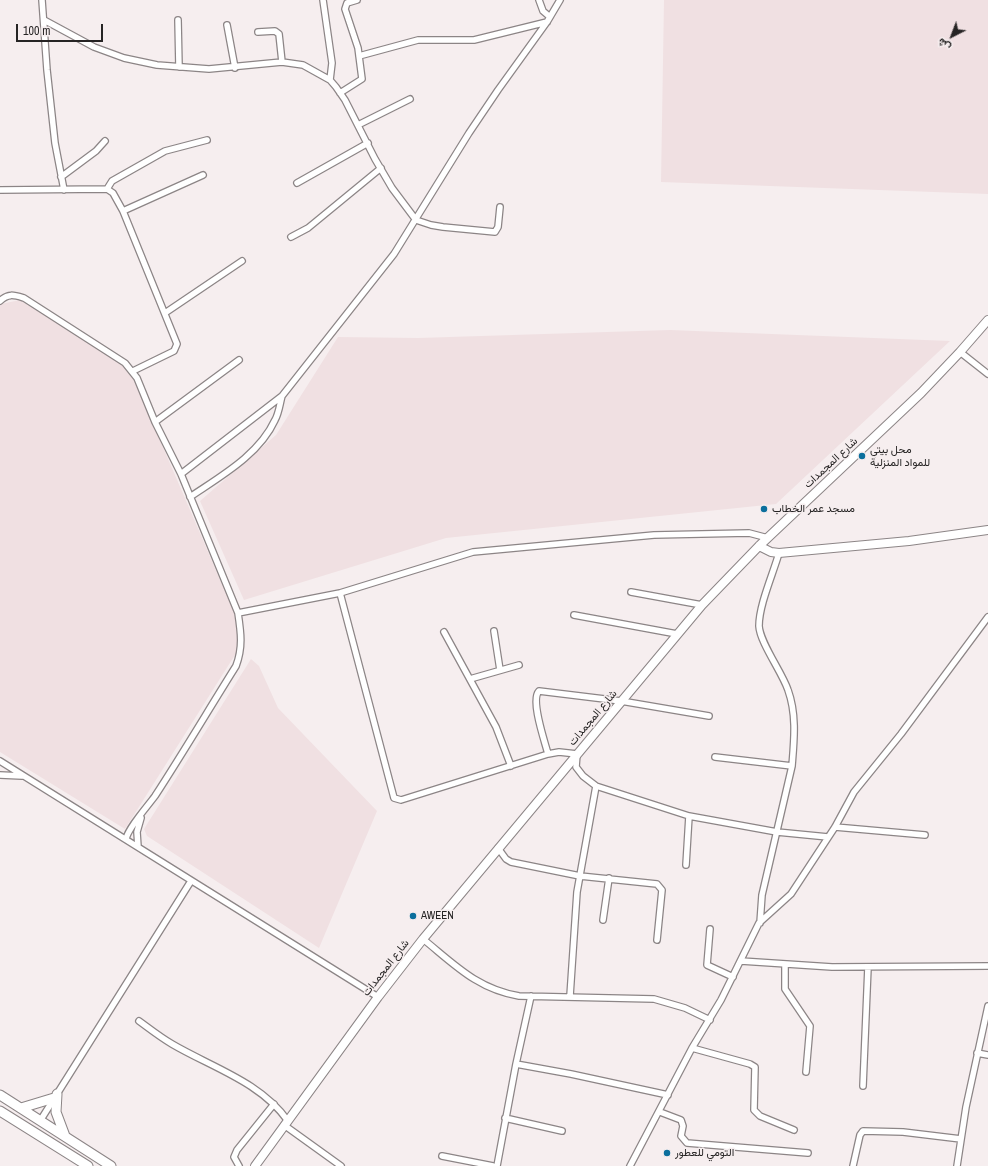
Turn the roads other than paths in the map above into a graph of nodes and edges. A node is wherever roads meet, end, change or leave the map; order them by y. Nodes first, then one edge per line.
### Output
1 (42, 0) edge
2 (323, 0) edge
3 (357, 0) edge
4 (539, 0) edge
5 (560, 0) edge
6 (44, 20) junction
7 (178, 20) dead end
8 (548, 20) junction
9 (227, 25) dead end
10 (258, 32) dead end
11 (359, 56) junction
12 (282, 62) junction
13 (179, 67) junction
14 (235, 68) junction
15 (330, 80) junction
16 (340, 93) junction
17 (410, 99) dead end
18 (358, 125) junction
19 (207, 140) dead end
20 (105, 141) dead end
21 (368, 143) junction
22 (381, 168) junction
23 (203, 175) dead end
24 (61, 177) junction
25 (297, 183) dead end
26 (107, 189) junction
27 (0, 190) edge
28 (64, 190) junction
29 (500, 207) dead end
30 (123, 211) junction
31 (416, 220) junction
32 (291, 237) dead end
33 (242, 261) dead end
34 (0, 301) edge
35 (165, 313) junction
36 (988, 320) edge
37 (960, 352) junction
38 (239, 360) dead end
39 (133, 371) junction
40 (988, 374) edge
41 (282, 396) junction
42 (155, 422) junction
43 (180, 474) junction
44 (190, 497) junction
45 (988, 530) edge
46 (768, 538) junction
47 (759, 546) junction
48 (779, 553) junction
49 (631, 592) dead end
50 (340, 593) junction
51 (702, 605) junction
52 (238, 613) junction
53 (574, 615) dead end
54 (988, 617) edge
55 (494, 631) dead end
56 (444, 632) dead end
57 (677, 634) junction
58 (519, 664) dead end
59 (500, 670) junction
60 (470, 679) junction
61 (621, 701) junction
62 (709, 716) dead end
63 (548, 754) junction
64 (577, 754) junction
65 (715, 757) dead end
66 (0, 761) edge
67 (511, 766) junction
68 (792, 766) junction
69 (0, 775) edge
70 (23, 776) junction
71 (596, 786) junction
72 (142, 816) junction
73 (689, 816) junction
74 (835, 827) junction
75 (777, 832) junction
76 (925, 835) dead end
77 (828, 837) junction
78 (126, 839) junction
79 (138, 847) junction
80 (498, 848) junction
81 (686, 865) dead end
82 (580, 876) junction
83 (609, 878) junction
84 (191, 882) junction
85 (603, 920) dead end
86 (760, 923) junction
87 (710, 929) dead end
88 (423, 939) junction
89 (657, 940) dead end
90 (741, 961) junction
91 (785, 964) junction
92 (988, 966) edge
93 (868, 967) junction
94 (733, 977) junction
95 (531, 996) junction
96 (570, 996) junction
97 (378, 997) junction
98 (988, 1006) edge
99 (710, 1020) junction
100 (139, 1021) dead end
101 (692, 1048) junction
102 (977, 1053) junction
103 (988, 1055) edge
104 (516, 1064) junction
105 (806, 1072) dead end
106 (863, 1086) dead end
107 (0, 1095) edge
108 (668, 1095) junction
109 (56, 1096) junction
110 (274, 1104) junction
111 (22, 1108) junction
112 (0, 1111) edge
113 (660, 1112) junction
114 (505, 1118) junction
115 (40, 1121) junction
116 (286, 1123) junction
117 (794, 1130) dead end
118 (562, 1131) dead end
119 (65, 1136) junction
120 (961, 1139) junction
121 (808, 1153) dead end
122 (442, 1156) dead end
123 (88, 1166) edge
124 (111, 1166) edge
125 (239, 1166) edge
126 (256, 1166) edge
127 (341, 1166) edge
128 (493, 1166) edge
129 (497, 1166) edge
130 (630, 1166) edge
131 (853, 1166) edge
132 (957, 1166) edge

1 - 6 street
2 - 15 street
3 - 11 street
4 - 8 street
5 - 8 street
6 - 13 street
6 - 24 street
7 - 13 street
8 - 11 street
8 - 31 street
9 - 14 street
10 - 12 street
11 - 16 street
12 - 14 street
12 - 15 street
13 - 14 street
15 - 16 street
16 - 18 street
17 - 18 street
18 - 21 street
19 - 26 street
20 - 24 street
21 - 22 street
21 - 25 street
22 - 31 street
22 - 32 street
23 - 30 street
24 - 28 street
26 - 28 street
26 - 30 street
27 - 28 street
29 - 31 street
30 - 35 street
31 - 41 street
33 - 35 street
34 - 39 street
35 - 39 street
36 - 37 main road, شارع المجمدات
37 - 40 street
37 - 46 main road, شارع المجمدات
38 - 42 street
39 - 42 street
41 - 43 street
41 - 44 street
42 - 43 street
43 - 44 street
44 - 52 street
45 - 48 main road
46 - 47 main road, شارع المجمدات
46 - 50 street
47 - 48 main road
47 - 51 main road, شارع المجمدات
48 - 68 street
49 - 51 street
50 - 52 street
50 - 67 street
51 - 57 main road, شارع المجمدات
52 - 72 street
53 - 57 street
54 - 74 street
55 - 59 street
56 - 60 street
57 - 61 main road, شارع المجمدات
58 - 59 street
59 - 60 street
60 - 67 street
61 - 62 street
61 - 63 street
61 - 64 main road, شارع المجمدات
63 - 64 street
63 - 67 street
64 - 71 street
64 - 80 main road, شارع المجمدات
65 - 68 street
66 - 70 street
68 - 75 street
69 - 70 street
70 - 78 street
71 - 73 street
71 - 82 street
72 - 78 street
72 - 79 street
73 - 75 street
73 - 81 street
74 - 76 street
74 - 77 street
75 - 77 street
75 - 86 street
77 - 86 street
78 - 79 street
79 - 84 street
80 - 82 street
80 - 88 main road, شارع المجمدات
82 - 83 street
82 - 96 street
83 - 85 street
83 - 89 street
84 - 97 street
84 - 109 street
86 - 90 street
87 - 94 street
88 - 95 street
88 - 97 main road, شارع المجمدات
90 - 91 street
90 - 94 street
91 - 93 street
91 - 105 street
92 - 93 street
93 - 106 street
94 - 99 street
95 - 96 street
95 - 104 street
96 - 99 street
97 - 116 main road, شارع المجمدات
98 - 102 street
99 - 101 street
100 - 110 street
101 - 108 street
101 - 117 street
102 - 103 street
102 - 120 street
104 - 108 street
104 - 114 street
107 - 111 main road
108 - 113 street
109 - 111 main road
109 - 115 street
109 - 119 main road
110 - 116 street
110 - 125 street
111 - 115 main road
112 - 123 main road
113 - 121 street
113 - 130 street
114 - 118 street
114 - 129 street
115 - 119 main road
116 - 126 main road, شارع المجمدات
116 - 127 street
119 - 124 main road
120 - 131 street
120 - 132 street
122 - 128 street

